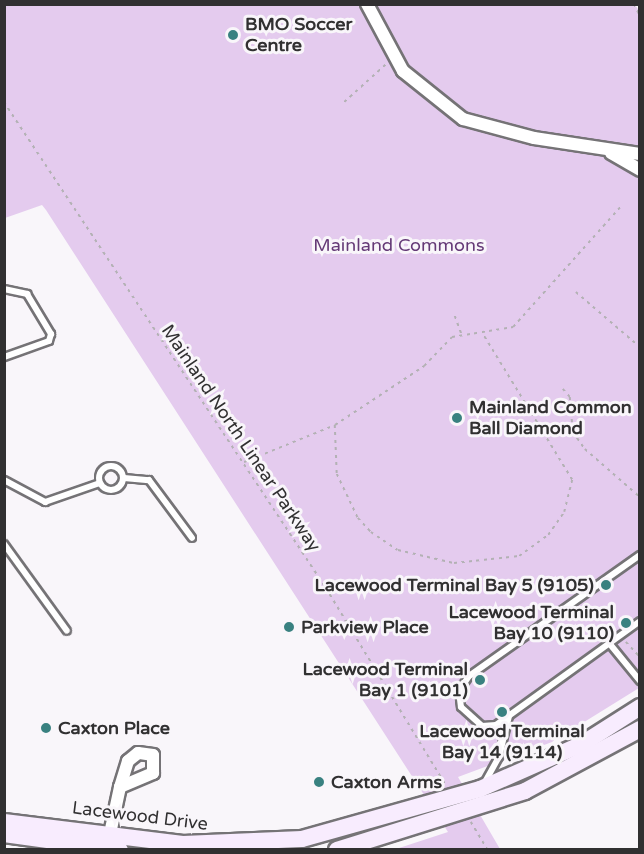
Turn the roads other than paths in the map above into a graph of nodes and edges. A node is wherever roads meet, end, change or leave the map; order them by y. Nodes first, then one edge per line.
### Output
1 (367, 4) edge
2 (607, 151) junction
3 (639, 154) edge
4 (639, 170) edge
5 (4, 289) edge
6 (4, 357) edge
7 (124, 478) junction
8 (4, 480) edge
9 (100, 483) junction
10 (192, 538) dead end
11 (4, 544) edge
12 (639, 555) edge
13 (639, 621) edge
14 (67, 631) dead end
15 (609, 643) junction
16 (639, 681) edge
17 (639, 707) edge
18 (510, 715) junction
19 (639, 729) edge
20 (120, 787) dead end
21 (480, 789) junction
22 (4, 822) edge
23 (4, 834) edge
24 (111, 844) edge
25 (290, 845) edge
26 (337, 849) edge

1 - 2 street
2 - 3 street
2 - 4 street
5 - 6 lane
7 - 9 lane
7 - 9 lane
7 - 10 lane
8 - 9 lane
11 - 14 lane
12 - 18 lane
13 - 15 lane
15 - 16 lane
15 - 18 lane
17 - 21 main road, Lacewood Drive
18 - 21 lane
19 - 26 main road
20 - 24 street
21 - 25 main road, Lacewood Drive
22 - 24 main road, Lacewood Drive
23 - 24 main road, Lacewood Drive
24 - 25 main road, Lacewood Drive

